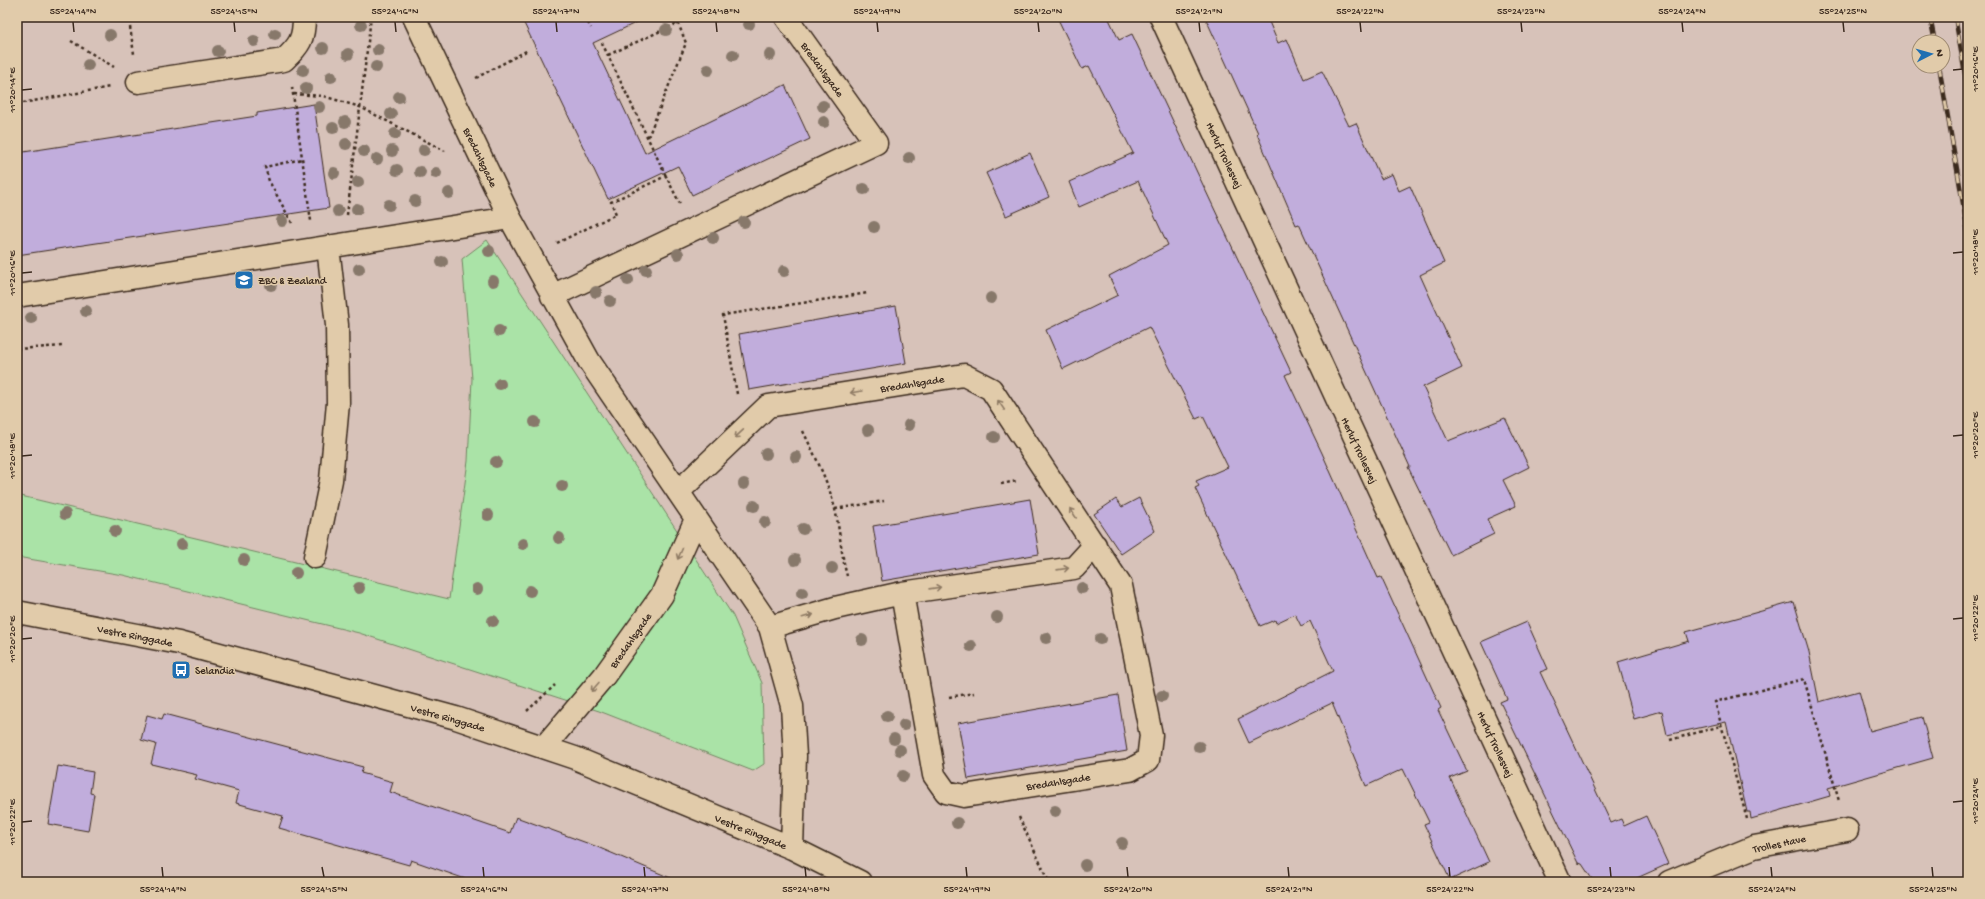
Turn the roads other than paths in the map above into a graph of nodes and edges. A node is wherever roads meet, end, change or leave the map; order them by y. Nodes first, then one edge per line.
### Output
1 (304, 17) edge
2 (414, 17) edge
3 (786, 17) edge
4 (1161, 17) edge
5 (138, 82) road end
6 (510, 218) junction
7 (329, 247) junction
8 (17, 296) edge
9 (552, 296) junction
10 (678, 492) junction
11 (696, 519) junction
12 (1095, 546) junction
13 (315, 557) dead end
14 (902, 593) junction
15 (17, 612) edge
16 (770, 627) junction
17 (544, 747) junction
18 (1847, 830) road end
19 (792, 848) junction
20 (860, 882) edge
21 (1560, 882) edge
22 (1669, 882) edge

1 - 5 street
2 - 6 street, Bredahlsgade
3 - 9 street, Bredahlsgade
4 - 21 street, Herluf Trollesvej
6 - 7 street
6 - 9 street, Bredahlsgade
7 - 8 street
7 - 13 street
9 - 10 street, Bredahlsgade
10 - 11 street, Bredahlsgade
12 -> 10 street, Bredahlsgade
11 - 16 street, Bredahlsgade
11 -> 17 street, Bredahlsgade
14 -> 12 street
12 - 14 street, Bredahlsgade
16 -> 14 street
15 - 17 street, Vestre Ringgade
16 - 19 street, Bredahlsgade
17 - 19 street, Vestre Ringgade
18 - 22 street, Trolles Have
19 - 20 street, Vestre Ringgade

